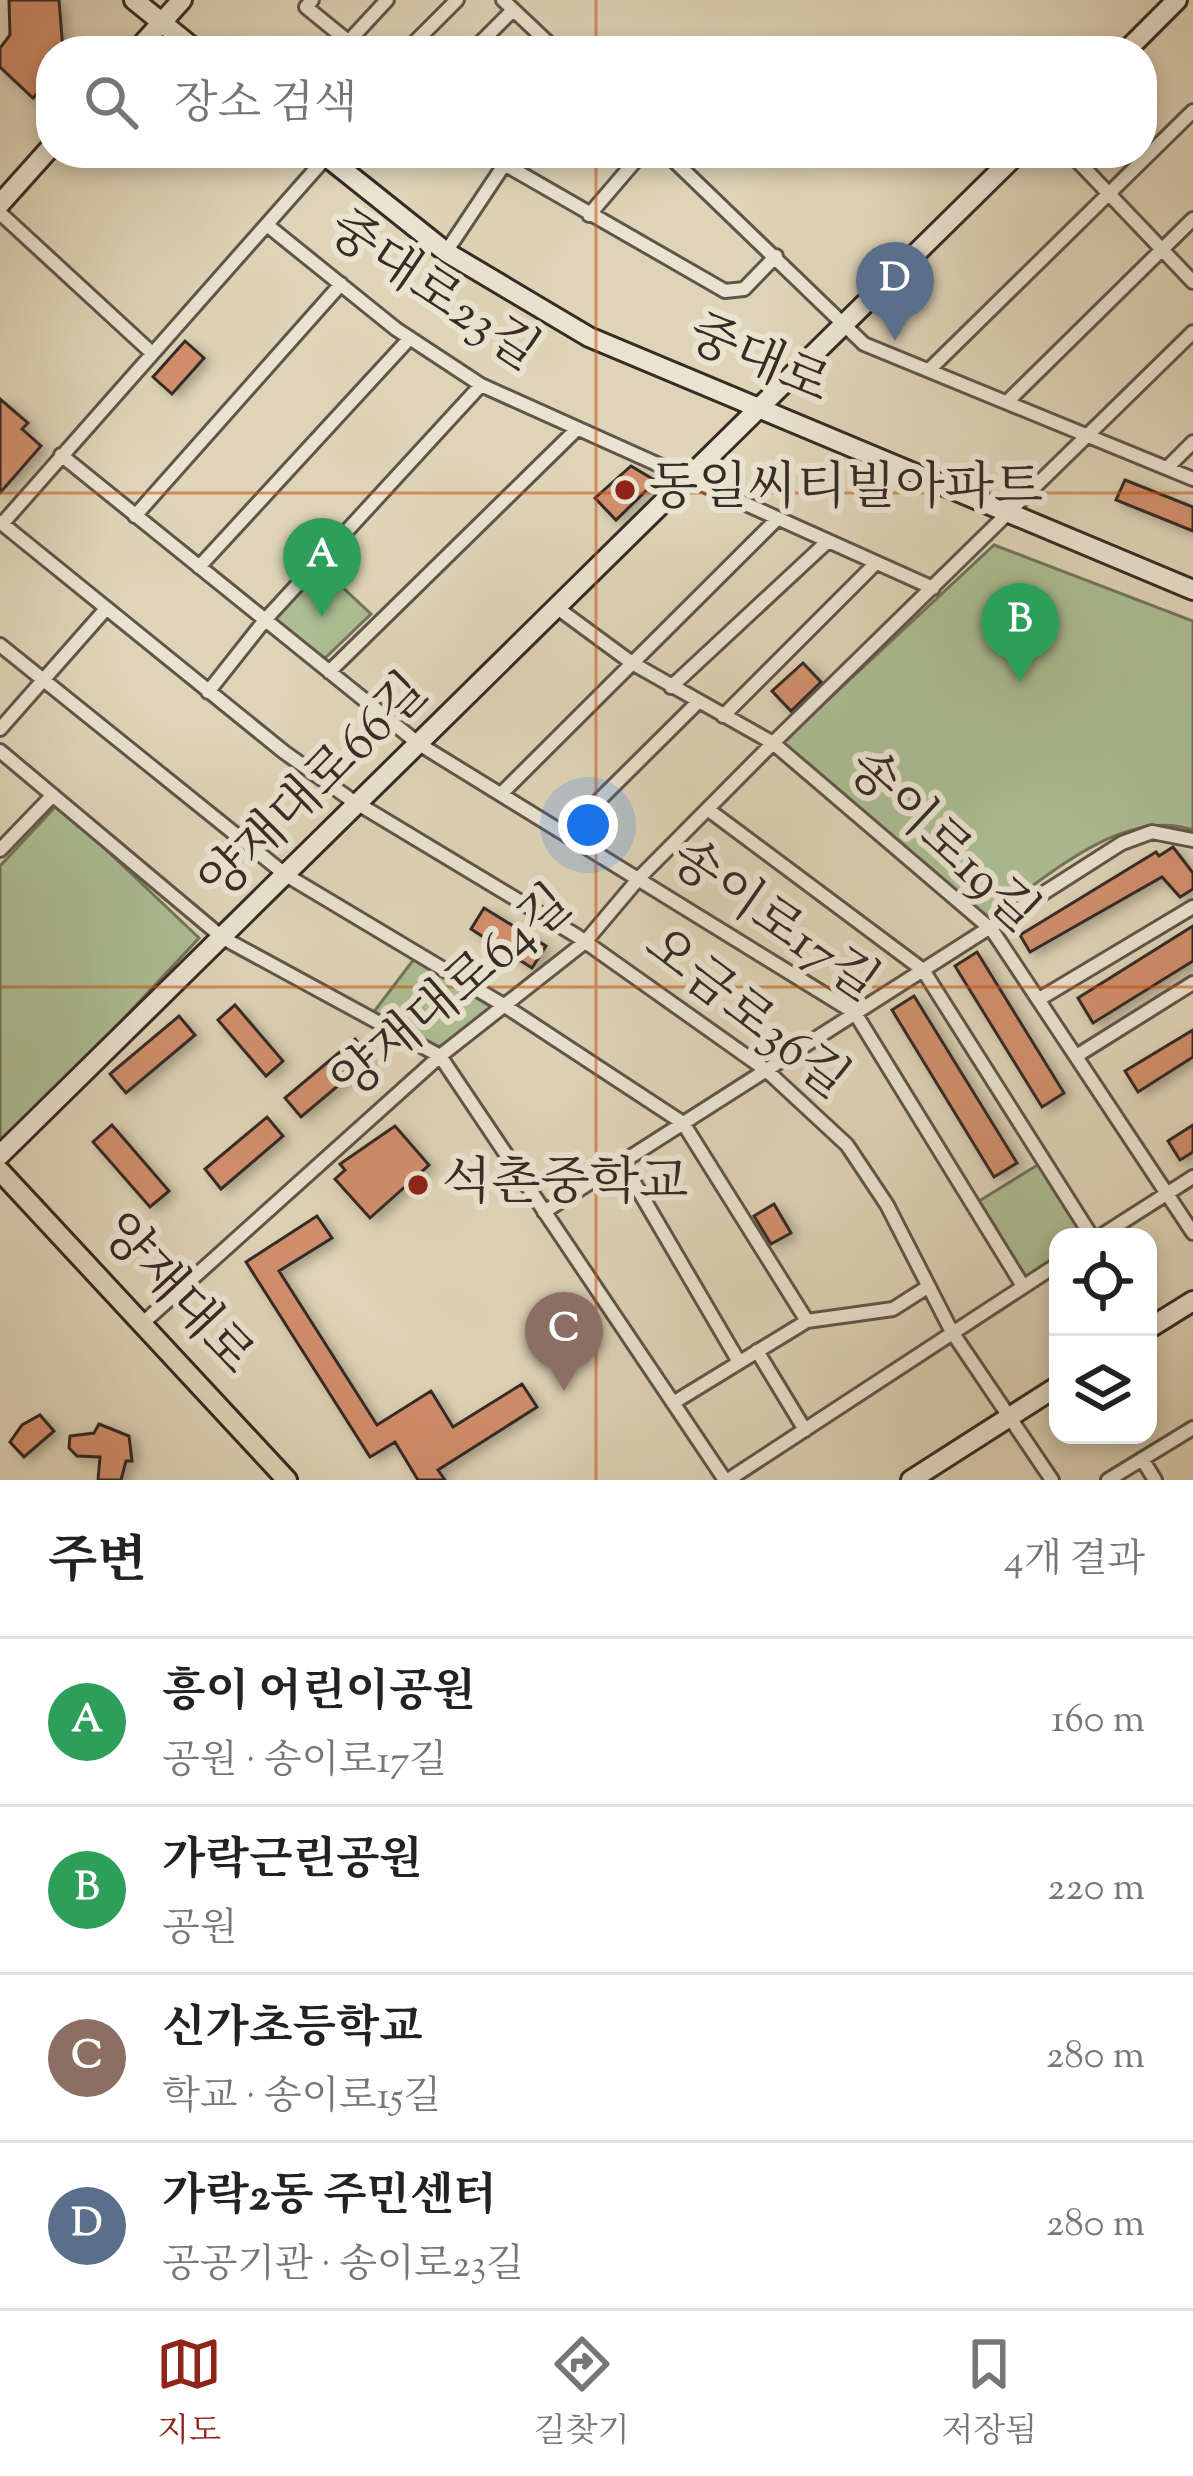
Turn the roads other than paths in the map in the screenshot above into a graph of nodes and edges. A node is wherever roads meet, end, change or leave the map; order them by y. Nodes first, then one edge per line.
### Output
1 (134, 0) edge
2 (182, 0) edge
3 (312, 0) edge
4 (387, 0) edge
5 (457, 0) edge
6 (1177, 0) edge
7 (508, 5) edge
8 (161, 22) junction
9 (149, 36) edge
10 (178, 36) edge
11 (341, 36) edge
12 (361, 36) edge
13 (421, 36) edge
14 (484, 36) edge
15 (541, 36) edge
16 (1141, 36) edge
17 (1193, 111) edge
18 (1157, 144) edge
19 (36, 164) edge
20 (314, 168) edge
21 (343, 168) edge
22 (498, 168) edge
23 (505, 168) edge
24 (629, 168) edge
25 (682, 168) edge
26 (1003, 168) edge
27 (1084, 168) edge
28 (1131, 168) edge
29 (1106, 191) junction
30 (0, 204) edge
31 (0, 213) edge
32 (589, 215) junction
33 (1193, 219) edge
34 (267, 225) junction
35 (1162, 250) junction
36 (446, 252) junction
37 (776, 256) junction
38 (1193, 282) edge
39 (341, 284) junction
40 (848, 323) junction
41 (1193, 332) edge
42 (410, 338) junction
43 (152, 353) junction
44 (928, 370) junction
45 (481, 385) junction
46 (1006, 402) junction
47 (761, 407) junction
48 (577, 429) junction
49 (1089, 435) junction
50 (1193, 442) edge
51 (61, 455) junction
52 (1167, 468) junction
53 (1193, 479) edge
54 (689, 480) junction
55 (1010, 514) junction
56 (135, 515) junction
57 (776, 520) junction
58 (1, 523) edge
59 (827, 542) junction
60 (876, 563) junction
61 (199, 567) junction
62 (934, 588) junction
63 (1193, 590) edge
64 (105, 610) junction
65 (560, 610) junction
66 (265, 620) junction
67 (0, 645) edge
68 (632, 663) junction
69 (329, 672) junction
70 (43, 680) junction
71 (671, 687) junction
72 (208, 692) junction
73 (698, 703) junction
74 (723, 716) junction
75 (0, 729) edge
76 (773, 743) junction
77 (418, 745) junction
78 (0, 751) edge
79 (501, 794) junction
80 (53, 795) junction
81 (357, 803) junction
82 (710, 811) junction
83 (566, 833) junction
84 (1193, 840) edge
85 (0, 850) edge
86 (286, 875) junction
87 (640, 878) junction
88 (1193, 907) edge
89 (992, 930) junction
90 (224, 938) junction
91 (585, 942) junction
92 (923, 970) junction
93 (1193, 983) edge
94 (1041, 998) junction
95 (505, 1006) junction
96 (855, 1013) junction
97 (1078, 1055) junction
98 (440, 1056) junction
99 (766, 1070) junction
100 (682, 1124) junction
101 (0, 1155) edge
102 (622, 1162) junction
103 (0, 1171) edge
104 (1193, 1177) edge
105 (1168, 1193) junction
106 (544, 1212) junction
107 (1090, 1228) edge
108 (1111, 1228) edge
109 (1193, 1233) edge
110 (1049, 1270) edge
111 (1023, 1286) junction
112 (926, 1288) junction
113 (1193, 1300) edge
114 (808, 1321) junction
115 (144, 1322) junction
116 (1157, 1323) edge
117 (952, 1332) junction
118 (758, 1351) junction
119 (740, 1362) junction
120 (1049, 1393) edge
121 (673, 1403) junction
122 (1012, 1416) junction
123 (1193, 1428) edge
124 (805, 1430) junction
125 (1142, 1459) junction
126 (287, 1480) edge
127 (726, 1480) edge
128 (911, 1480) edge
129 (1052, 1480) edge
130 (1108, 1480) edge
131 (1155, 1480) edge

1 - 8 street
2 - 8 street
3 - 11 street
4 - 12 street
5 - 13 street
6 - 16 street
7 - 14 street
7 - 15 street
8 - 9 street
8 - 10 street
17 - 18 street
19 - 30 street
20 - 34 street, 중대로23길
21 - 36 street, 중대로
22 - 36 street
23 - 32 street
24 - 32 street
25 - 37 street
26 - 40 street, 양재대로66길
27 - 29 street
28 - 29 street
29 - 35 street
29 - 44 street
31 - 43 street
32 - 37 street
33 - 35 street
34 - 39 street, 중대로23길
34 - 43 street, 중대로23길
35 - 38 street
35 - 46 street
36 - 47 street, 중대로
37 - 40 street
39 - 42 street, 중대로23길
39 - 56 street
40 - 44 street
40 - 47 street, 양재대로66길
41 - 49 street, 양재대로64길
42 - 45 street, 중대로23길
42 - 61 street
43 - 51 street, 중대로23길
44 - 46 street
45 - 48 street, 중대로23길
45 - 66 street
46 - 49 street
47 - 54 street, 양재대로66길
47 - 55 street, 중대로
48 - 54 street, 중대로23길
48 - 69 street
49 - 52 street
49 - 55 street, 양재대로64길
50 - 52 street
51 - 56 street, 송이로17길
51 - 58 street, 중대로23길
52 - 53 street
54 - 57 street
54 - 65 street, 양재대로66길
55 - 62 street, 양재대로64길
55 - 63 street, 중대로
56 - 61 street, 송이로17길
57 - 59 street
57 - 68 street
58 - 64 street, 오금로36길
59 - 60 street
59 - 71 street
60 - 62 street
60 - 74 street
61 - 66 street, 송이로17길
62 - 76 street, 양재대로64길
64 - 70 street
64 - 72 street, 오금로36길
65 - 68 street, 송이로19길
65 - 77 street, 양재대로66길
66 - 69 street, 송이로17길
66 - 72 street
67 - 70 street
68 - 71 street, 송이로19길
68 - 79 street
69 - 77 street, 송이로17길
70 - 75 street
70 - 86 street
71 - 73 street, 송이로19길
72 - 81 street, 오금로36길
73 - 74 street, 송이로19길
73 - 83 street
74 - 76 street, 송이로19길
76 - 82 street, 양재대로64길
76 - 89 street, 송이로19길
77 - 79 street, 송이로17길
77 - 81 street, 양재대로66길
78 - 80 street
79 - 83 street, 송이로17길
80 - 85 street
80 - 90 street
81 - 86 street, 양재대로66길
81 - 91 street, 오금로36길
82 - 87 street, 양재대로64길
82 - 92 street
83 - 87 street, 송이로17길
84 - 89 street
86 - 90 street, 양재대로66길
86 - 95 street
87 - 91 street, 양재대로64길
87 - 96 street, 송이로17길
88 - 94 street
89 - 92 street
89 - 94 street, 송이로19길
90 - 98 street
90 - 101 street, 양재대로66길
91 - 95 street, 양재대로64길
91 - 99 street, 오금로36길
92 - 96 street
92 - 107 street
93 - 97 street
94 - 97 street, 송이로19길
95 - 98 street, 양재대로64길
95 - 100 street
96 - 99 street
96 - 111 street, 송이로17길
97 - 105 street, 송이로19길
98 - 106 street
98 - 115 street, 양재대로64길
99 - 100 street
99 - 112 street, 오금로36길
100 - 102 street
100 - 114 street
102 - 106 street
102 - 119 street
103 - 115 main road, 양재대로
104 - 105 street
105 - 108 street
105 - 109 street, 송이로19길
106 - 121 street
110 - 111 street
111 - 117 street
112 - 114 street
112 - 117 street, 오금로36길
113 - 116 street
114 - 118 street
115 - 126 main road, 양재대로
117 - 122 street, 오금로36길
117 - 124 street
118 - 119 street
118 - 124 street
119 - 121 street
120 - 122 street
121 - 127 street
122 - 128 street
122 - 129 street, 오금로36길
123 - 125 street
124 - 127 street
125 - 130 street
125 - 131 street

